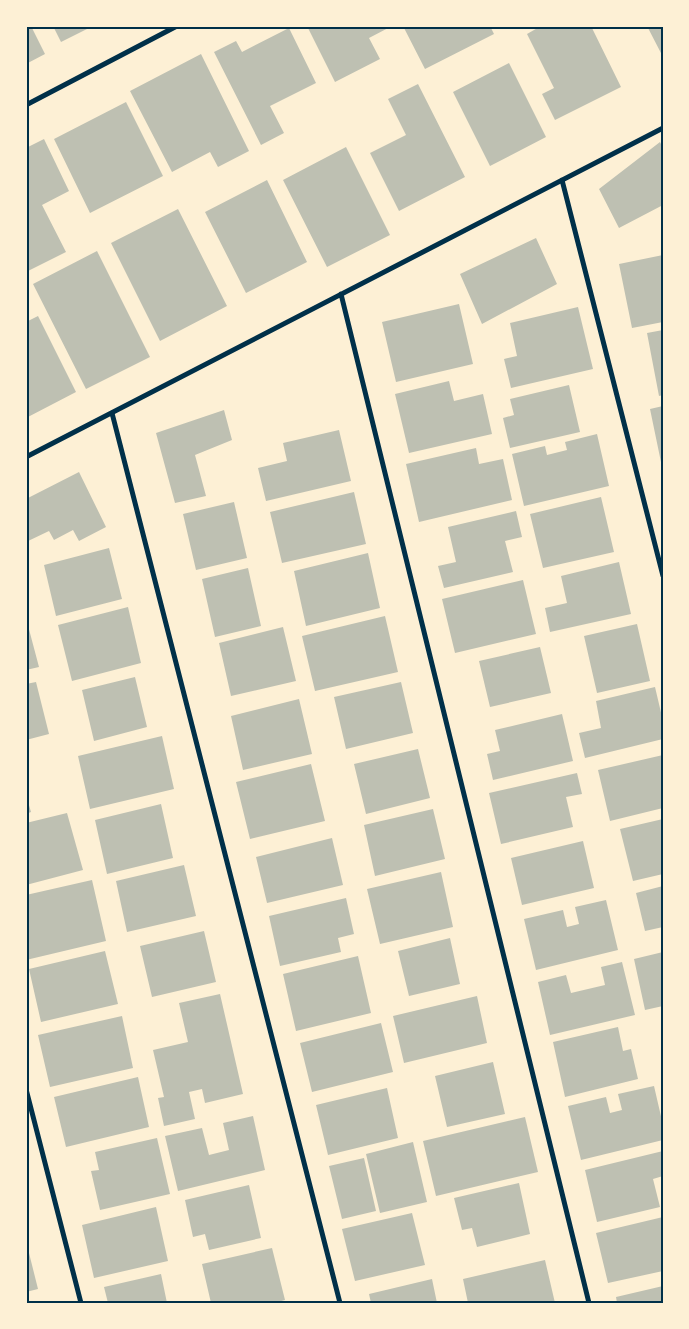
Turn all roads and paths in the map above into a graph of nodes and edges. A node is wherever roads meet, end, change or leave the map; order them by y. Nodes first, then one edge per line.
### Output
1 (177, 26) edge
2 (26, 104) edge
3 (663, 128) edge
4 (562, 180) junction
5 (341, 294) junction
6 (112, 413) junction
7 (26, 457) edge
8 (663, 576) edge
9 (26, 1089) edge
10 (81, 1303) edge
11 (340, 1303) edge
12 (589, 1303) edge

1 - 2 street
3 - 4 street
4 - 5 street
4 - 8 street
5 - 6 street
5 - 12 street
6 - 7 street
6 - 11 street
9 - 10 street

